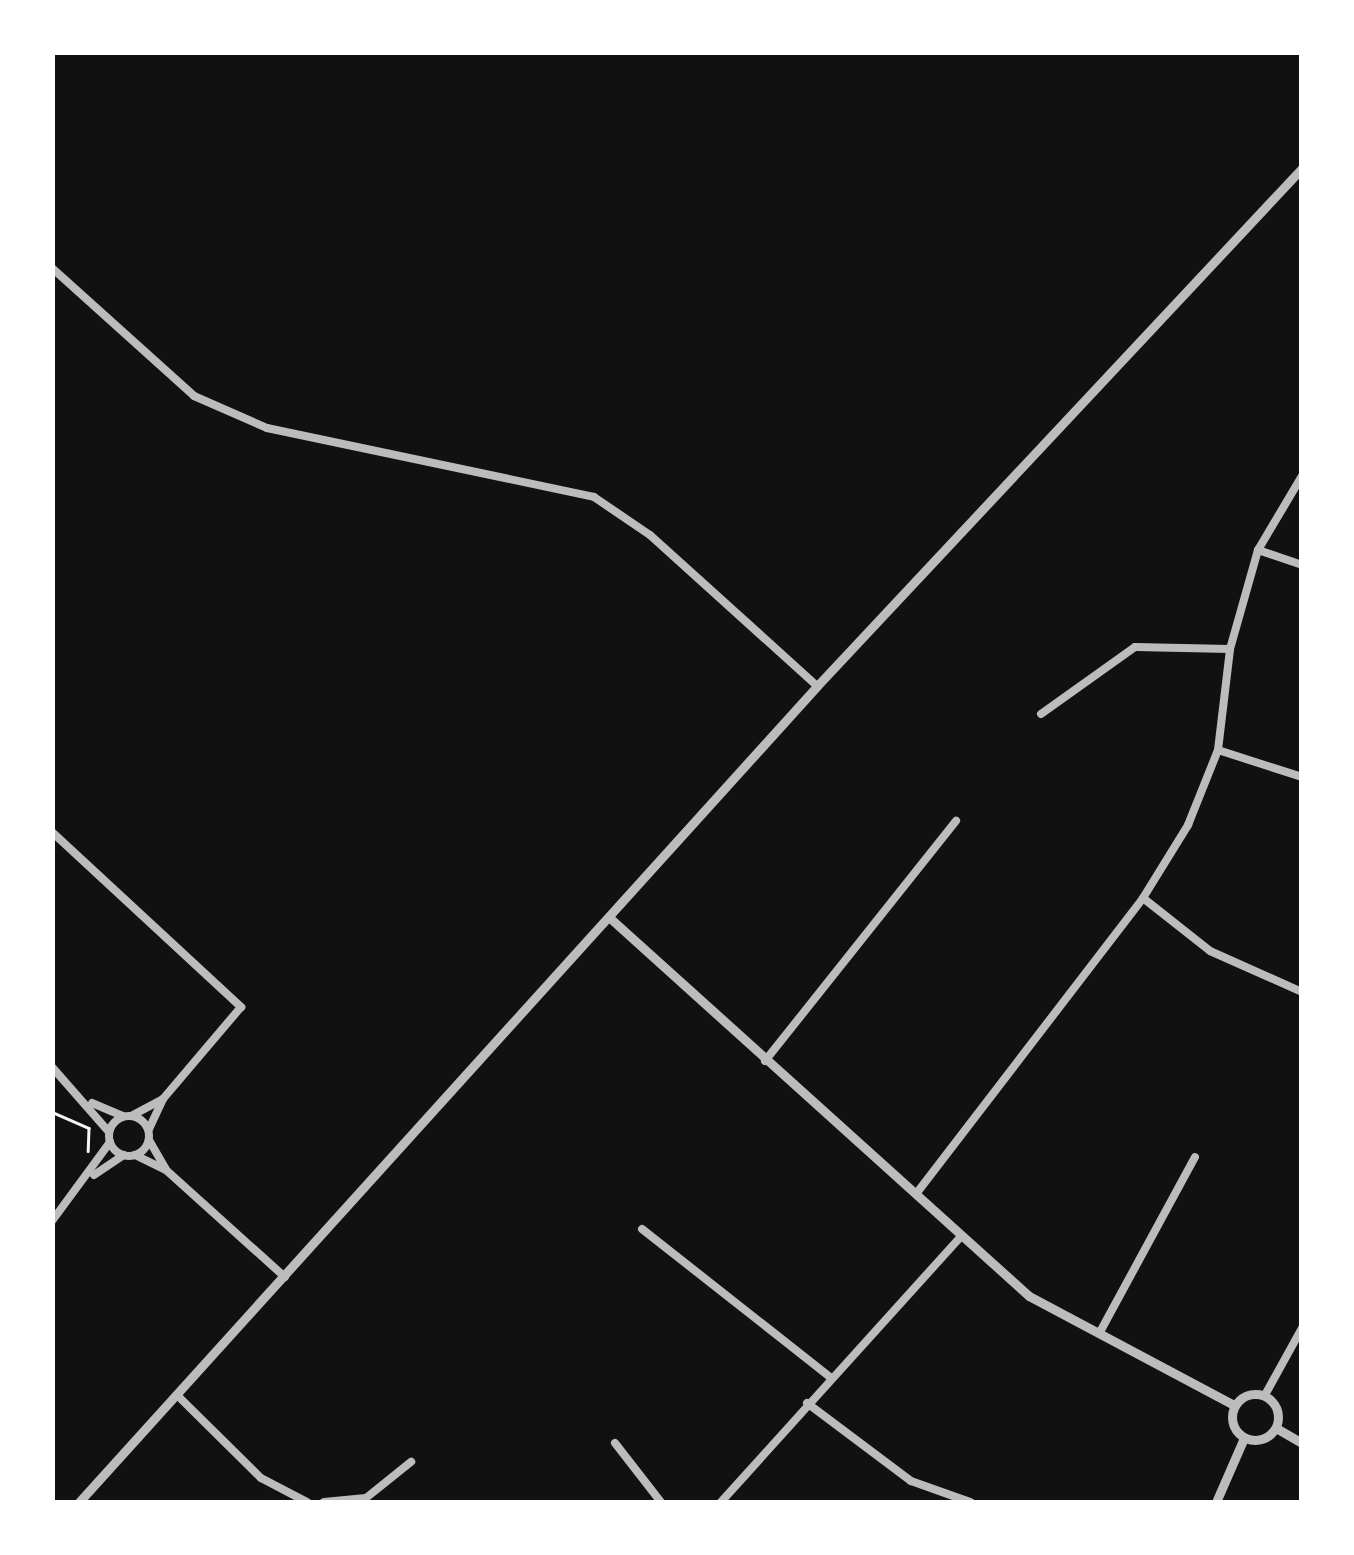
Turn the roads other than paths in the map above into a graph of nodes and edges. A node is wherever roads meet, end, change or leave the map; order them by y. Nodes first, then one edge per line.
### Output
1 (1302, 168) edge
2 (52, 268) edge
3 (1302, 476) edge
4 (1258, 550) junction
5 (1302, 565) edge
6 (1230, 650) junction
7 (817, 686) junction
8 (1041, 714) dead end
9 (1218, 750) junction
10 (1302, 777) edge
11 (956, 822) dead end
12 (52, 832) edge
13 (1143, 898) junction
14 (610, 920) junction
15 (1302, 992) edge
16 (764, 1061) junction
17 (52, 1067) edge
18 (163, 1098) junction
19 (92, 1103) junction
20 (122, 1116) junction
21 (133, 1116) junction
22 (149, 1129) junction
23 (110, 1137) junction
24 (149, 1140) junction
25 (130, 1155) junction
26 (1194, 1157) dead end
27 (166, 1170) junction
28 (94, 1174) junction
29 (916, 1194) junction
30 (52, 1220) edge
31 (642, 1229) dead end
32 (959, 1238) junction
33 (285, 1277) junction
34 (1302, 1328) edge
35 (1100, 1332) junction
36 (830, 1377) junction
37 (177, 1395) junction
38 (1265, 1395) junction
39 (807, 1403) junction
40 (1234, 1406) junction
41 (1276, 1428) junction
42 (1244, 1438) junction
43 (615, 1442) dead end
44 (1302, 1442) edge
45 (411, 1462) dead end
46 (79, 1502) edge
47 (307, 1502) edge
48 (324, 1502) edge
49 (662, 1502) edge
50 (721, 1502) edge
51 (970, 1502) edge
52 (1216, 1502) edge

1 - 7 street
2 - 7 street
3 - 4 street
4 - 5 street
4 - 6 street
6 - 8 street
6 - 9 street
7 - 14 street
9 - 10 street
9 - 13 street
11 - 16 street
12 - 18 street
13 - 15 street
13 - 29 street
14 - 16 street
14 - 33 street
16 - 29 street
17 - 19 street
18 - 21 street
18 - 22 street
19 - 20 street
19 - 23 street
20 - 21 street
20 - 23 street
21 - 22 street
22 - 24 street
23 - 25 street
23 - 28 street
24 - 25 street
24 - 27 street
25 - 27 street
25 - 28 street
26 - 35 street
27 - 33 street
28 - 30 street
29 - 32 street
31 - 36 street
32 - 35 street
32 - 36 street
33 - 37 street
34 - 38 street
35 - 40 street
36 - 39 street
37 - 46 street
37 - 47 street
38 - 40 street
38 - 41 street
39 - 50 street
39 - 51 street
40 - 42 street
41 - 42 street
41 - 44 street
42 - 52 street
43 - 49 street
45 - 48 street

